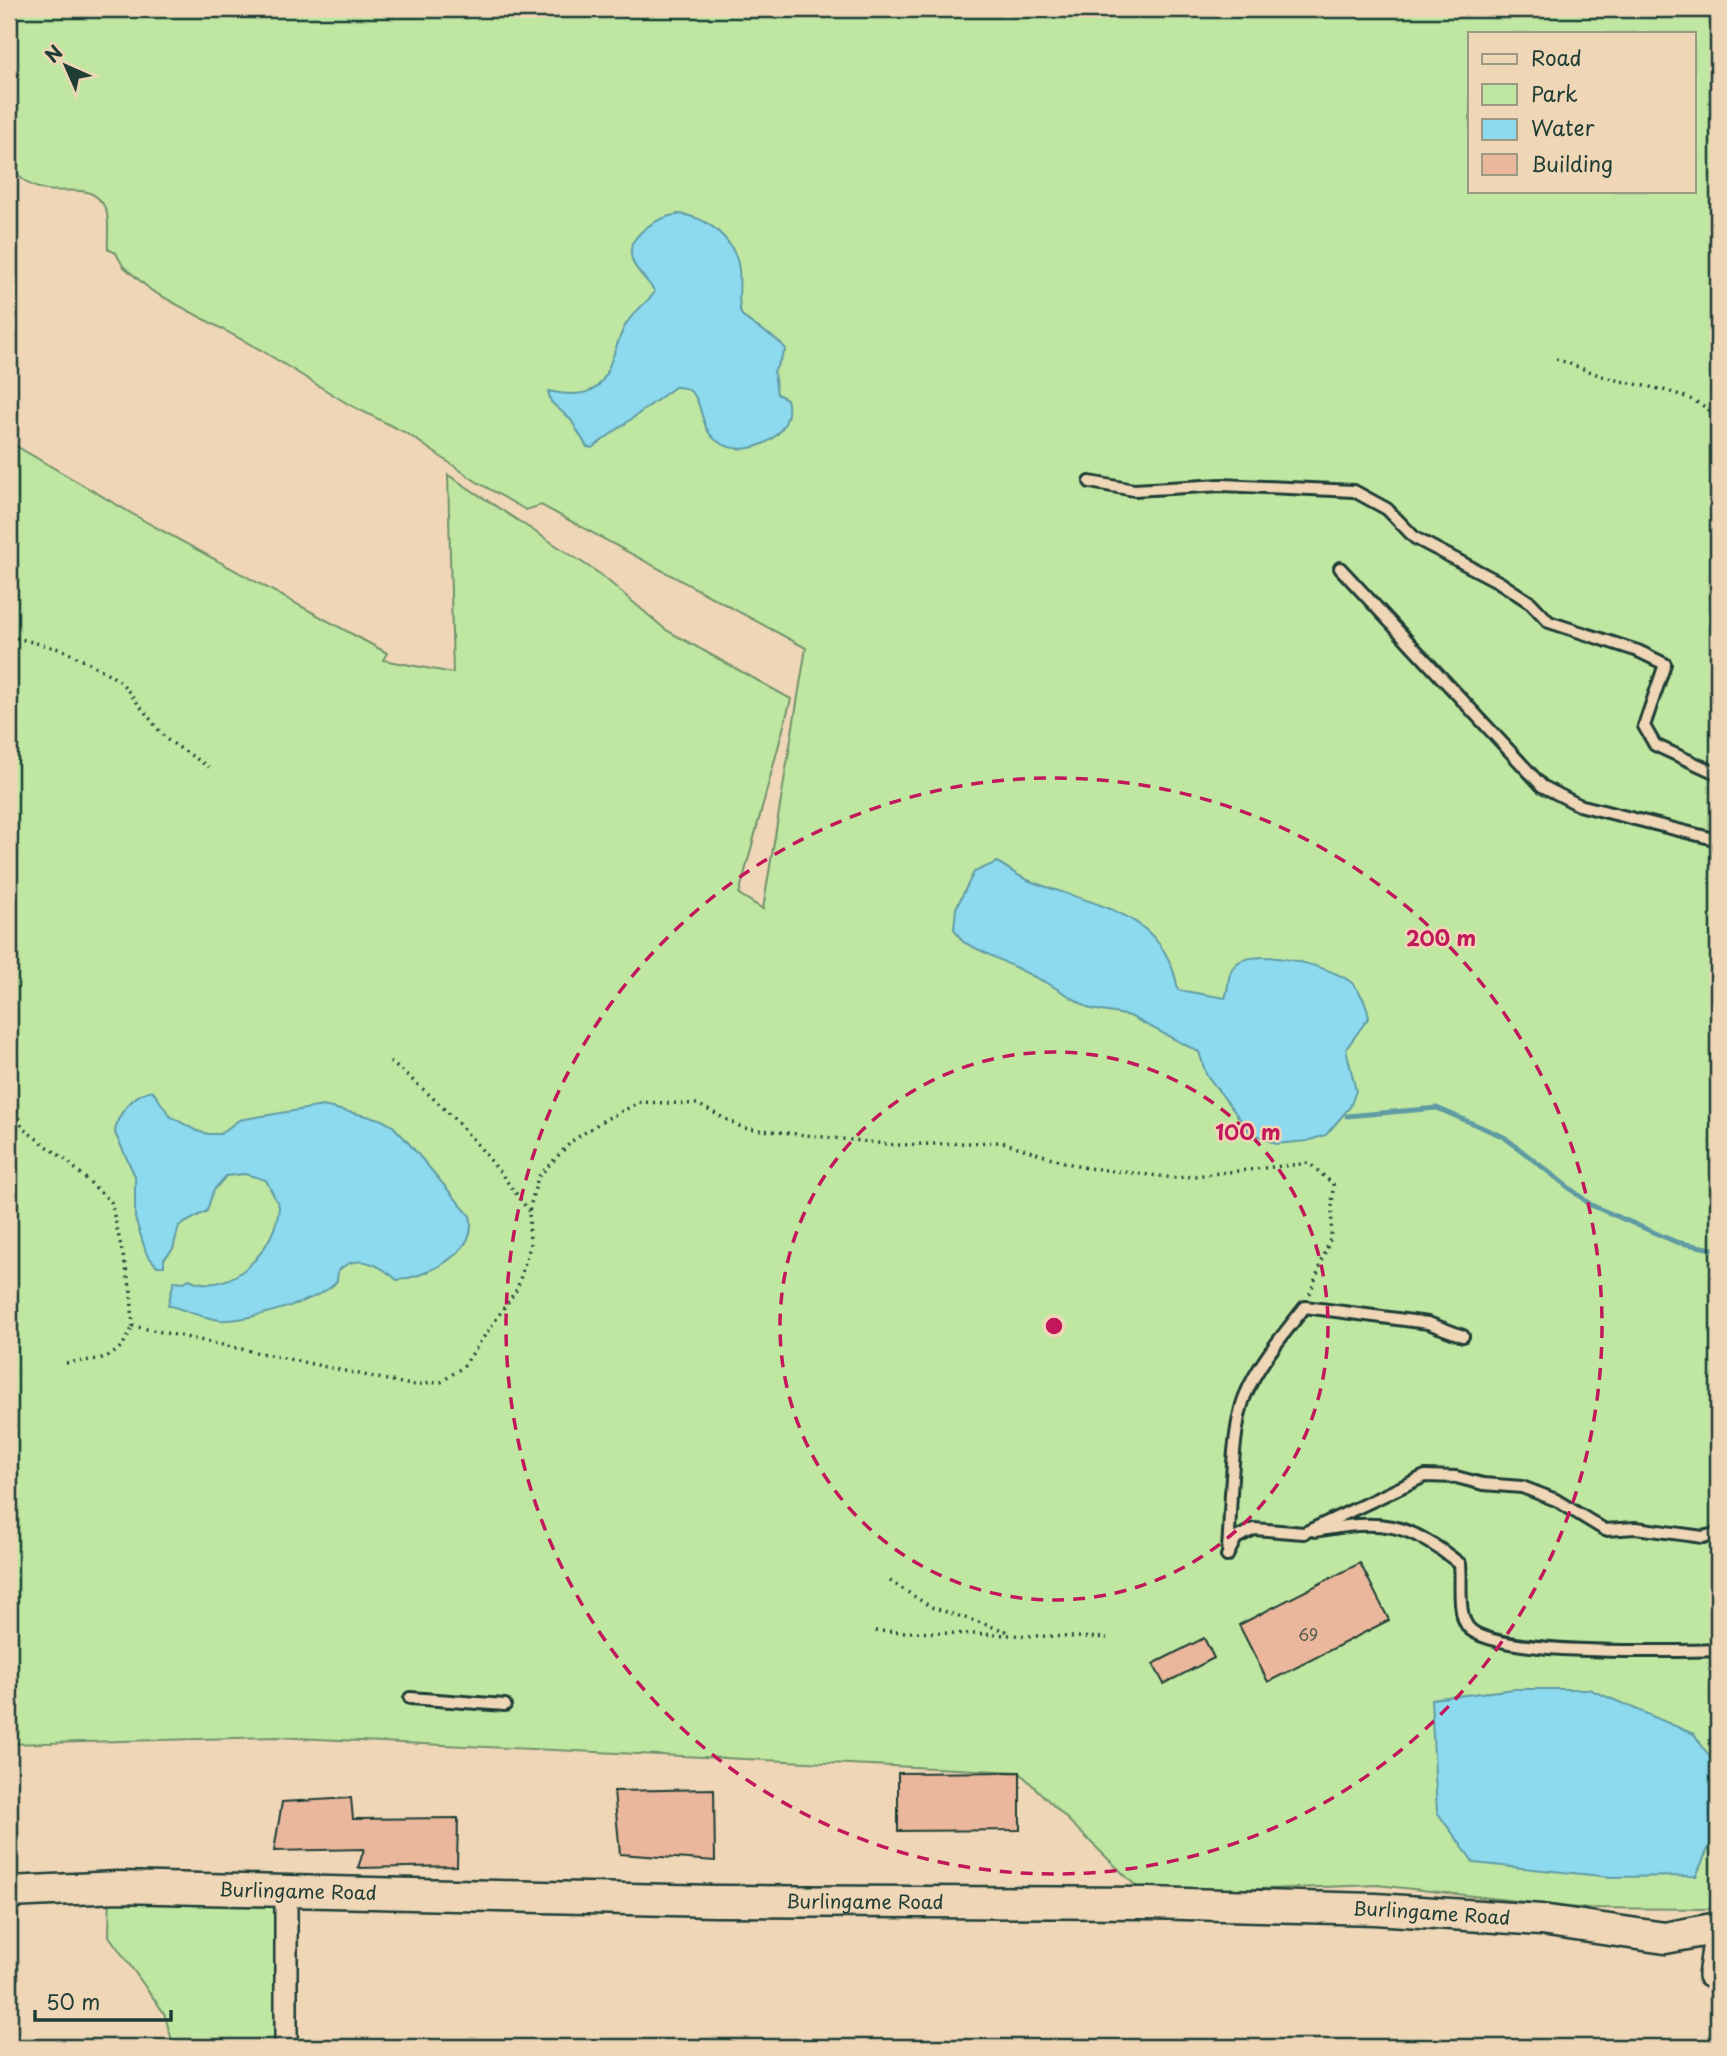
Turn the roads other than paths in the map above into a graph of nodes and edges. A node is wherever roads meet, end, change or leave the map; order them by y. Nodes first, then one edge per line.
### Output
1 (1090, 482) dead end
2 (1340, 568) dead end
3 (1718, 774) edge
4 (1718, 840) edge
5 (1463, 1336) dead end
6 (1304, 1533) junction
7 (1718, 1534) edge
8 (1718, 1650) edge
9 (410, 1698) dead end
10 (505, 1705) dead end
11 (286, 1891) junction
12 (9, 1892) edge
13 (1717, 1929) edge
14 (1709, 1976) dead end
15 (286, 2047) edge

1 - 3 lane
2 - 4 lane
5 - 6 lane
6 - 7 lane
6 - 8 lane
9 - 10 lane
11 - 12 street, Burlingame Road
11 - 13 street, Burlingame Road
11 - 15 street
13 - 14 street

